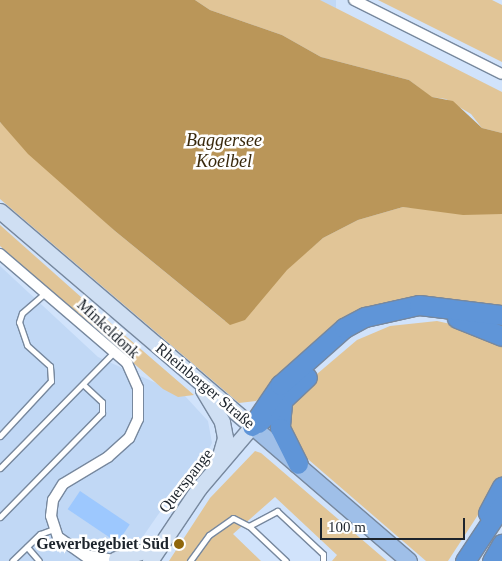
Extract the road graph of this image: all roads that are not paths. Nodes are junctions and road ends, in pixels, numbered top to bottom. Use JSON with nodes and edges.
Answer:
{"nodes":[{"id":1,"x":354,"y":0,"type":"edge"},
{"id":2,"x":502,"y":74,"type":"edge"},
{"id":3,"x":0,"y":211,"type":"edge"},
{"id":4,"x":0,"y":254,"type":"edge"},
{"id":5,"x":46,"y":293,"type":"junction"},
{"id":6,"x":502,"y":315,"type":"edge"},
{"id":7,"x":502,"y":336,"type":"edge"},
{"id":8,"x":114,"y":352,"type":"junction"},
{"id":9,"x":197,"y":380,"type":"junction"},
{"id":10,"x":83,"y":384,"type":"junction"},
{"id":11,"x":282,"y":403,"type":"junction"},
{"id":12,"x":252,"y":426,"type":"junction"},
{"id":13,"x":0,"y":436,"type":"edge"},
{"id":14,"x":298,"y":464,"type":"junction"},
{"id":15,"x":0,"y":468,"type":"edge"},
{"id":16,"x":217,"y":468,"type":"junction"},
{"id":17,"x":502,"y":487,"type":"edge"},
{"id":18,"x":502,"y":505,"type":"edge"},
{"id":19,"x":0,"y":517,"type":"edge"},
{"id":20,"x":249,"y":526,"type":"junction"},
{"id":21,"x":54,"y":529,"type":"junction"},
{"id":22,"x":484,"y":532,"type":"junction"},
{"id":23,"x":502,"y":544,"type":"edge"},
{"id":24,"x":27,"y":547,"type":"junction"},
{"id":25,"x":159,"y":547,"type":"junction"},
{"id":26,"x":77,"y":554,"type":"junction"},
{"id":27,"x":34,"y":558,"type":"edge"},
{"id":28,"x":119,"y":560,"type":"edge"},
{"id":29,"x":12,"y":561,"type":"edge"},
{"id":30,"x":40,"y":561,"type":"edge"},
{"id":31,"x":92,"y":561,"type":"edge"},
{"id":32,"x":150,"y":561,"type":"edge"},
{"id":33,"x":190,"y":561,"type":"edge"},
{"id":34,"x":286,"y":561,"type":"edge"},
{"id":35,"x":323,"y":561,"type":"edge"},
{"id":36,"x":409,"y":561,"type":"edge"},
{"id":37,"x":465,"y":561,"type":"edge"},
{"id":38,"x":492,"y":561,"type":"edge"}],
"edges":[{"from":1,"to":2,"type":"street"},
{"from":3,"to":9,"type":"main road","name":"Rheinberger Straße"},
{"from":4,"to":5,"type":"street","name":"Minkeldonk"},
{"from":5,"to":8,"type":"street","name":"Minkeldonk"},
{"from":5,"to":13,"type":"lane"},
{"from":6,"to":12,"type":"highway"},
{"from":7,"to":11,"type":"highway"},
{"from":8,"to":10,"type":"lane"},
{"from":8,"to":21,"type":"street","name":"Minkeldonk"},
{"from":9,"to":12,"type":"main road","name":"Rheinberger Straße"},
{"from":9,"to":16,"type":"main road"},
{"from":10,"to":15,"type":"lane"},
{"from":10,"to":19,"type":"lane"},
{"from":11,"to":12,"type":"highway"},
{"from":11,"to":14,"type":"highway"},
{"from":12,"to":14,"type":"main road","name":"Rheinberger Straße"},
{"from":12,"to":16,"type":"main road","name":"Querspange"},
{"from":14,"to":36,"type":"main road","name":"Rheinberger Straße"},
{"from":16,"to":25,"type":"main road","name":"Querspange"},
{"from":17,"to":22,"type":"highway"},
{"from":18,"to":22,"type":"highway"},
{"from":20,"to":33,"type":"lane"},
{"from":20,"to":34,"type":"lane"},
{"from":20,"to":35,"type":"lane"},
{"from":21,"to":24,"type":"lane"},
{"from":21,"to":26,"type":"street"},
{"from":22,"to":37,"type":"highway"},
{"from":23,"to":38,"type":"highway"},
{"from":24,"to":27,"type":"lane"},
{"from":24,"to":29,"type":"lane"},
{"from":25,"to":28,"type":"main road"},
{"from":25,"to":32,"type":"main road","name":"Querspange"},
{"from":26,"to":28,"type":"street"},
{"from":26,"to":31,"type":"street"},
{"from":27,"to":30,"type":"lane"}]}
